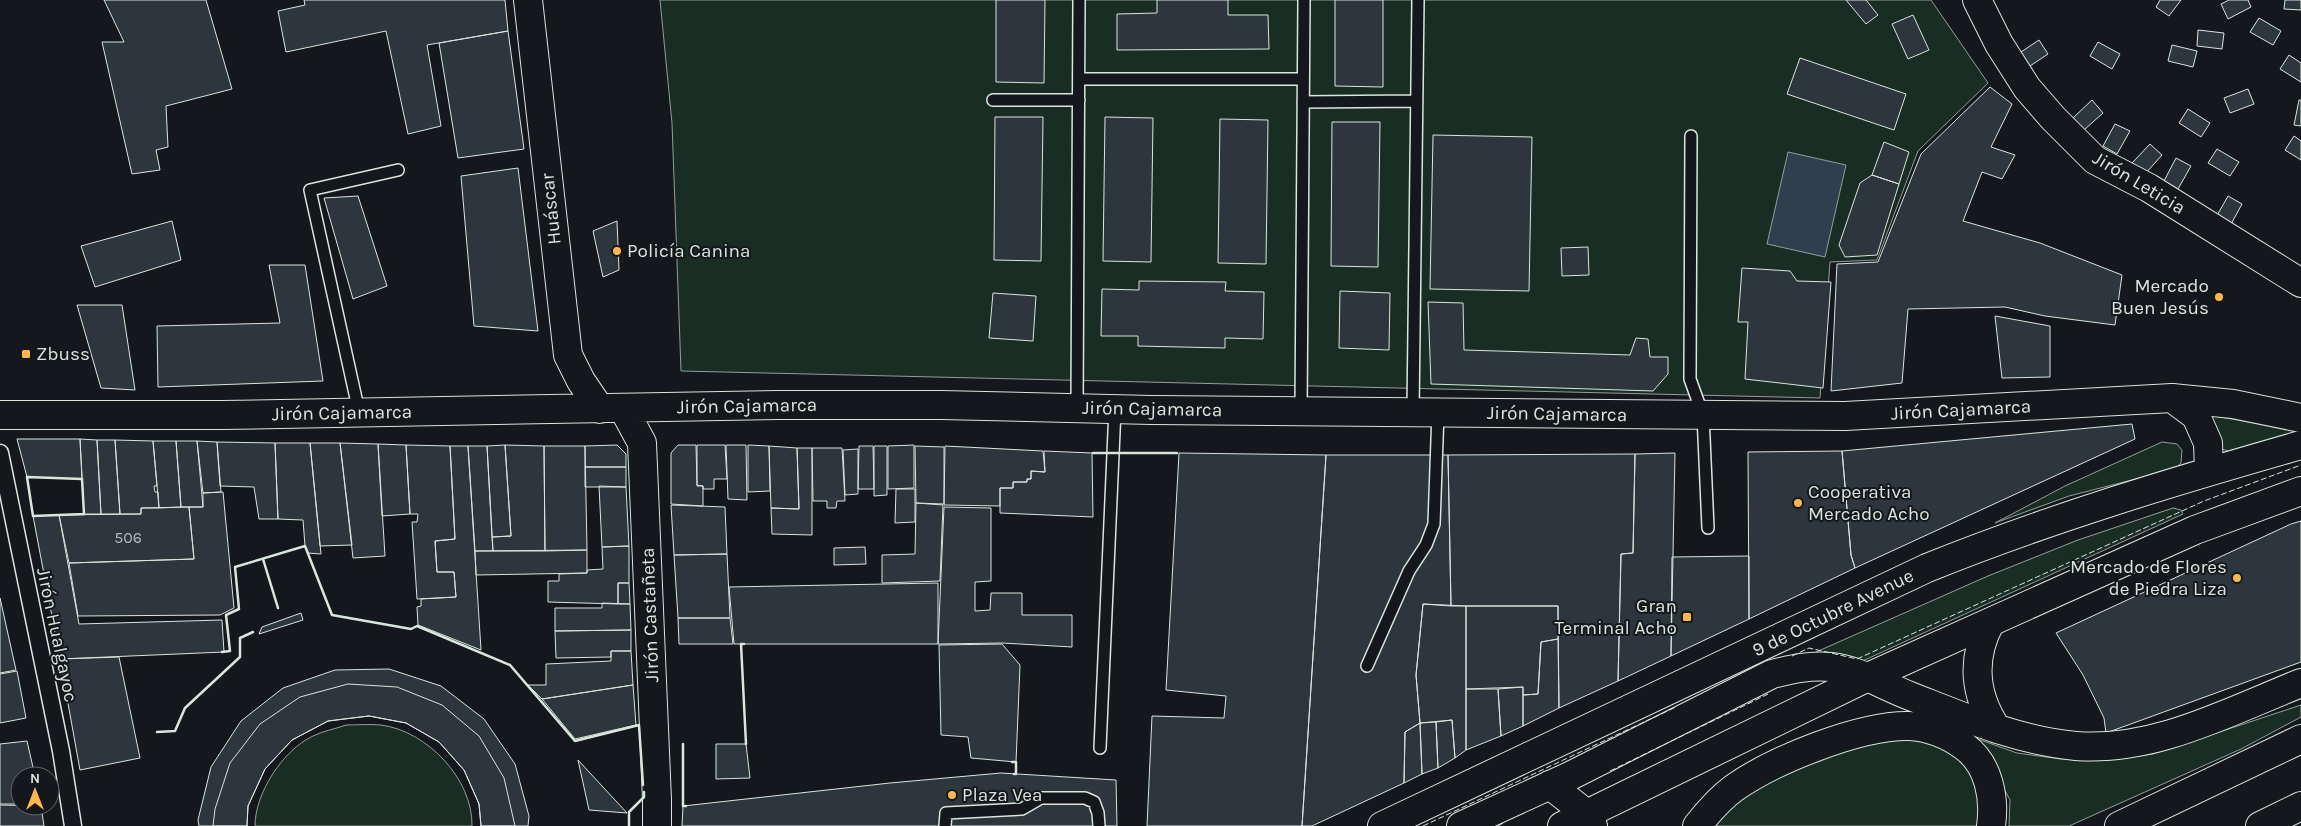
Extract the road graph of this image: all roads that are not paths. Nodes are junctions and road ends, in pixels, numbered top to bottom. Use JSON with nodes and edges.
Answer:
{"nodes":[{"id":1,"x":528,"y":0,"type":"edge"},
{"id":2,"x":1079,"y":0,"type":"edge"},
{"id":3,"x":1304,"y":0,"type":"edge"},
{"id":4,"x":1418,"y":0,"type":"edge"},
{"id":5,"x":1977,"y":0,"type":"edge"},
{"id":6,"x":1078,"y":79,"type":"junction"},
{"id":7,"x":1303,"y":79,"type":"junction"},
{"id":8,"x":993,"y":100,"type":"dead end"},
{"id":9,"x":1078,"y":100,"type":"junction"},
{"id":10,"x":1417,"y":101,"type":"junction"},
{"id":11,"x":1303,"y":102,"type":"junction"},
{"id":12,"x":1691,"y":136,"type":"dead end"},
{"id":13,"x":398,"y":170,"type":"dead end"},
{"id":14,"x":2301,"y":283,"type":"edge"},
{"id":15,"x":2172,"y":398,"type":"junction"},
{"id":16,"x":1077,"y":408,"type":"junction"},
{"id":17,"x":612,"y":409,"type":"junction"},
{"id":18,"x":1115,"y":409,"type":"junction"},
{"id":19,"x":1301,"y":411,"type":"junction"},
{"id":20,"x":359,"y":412,"type":"junction"},
{"id":21,"x":1425,"y":412,"type":"junction"},
{"id":22,"x":0,"y":414,"type":"edge"},
{"id":23,"x":1703,"y":415,"type":"junction"},
{"id":24,"x":2301,"y":418,"type":"edge"},
{"id":25,"x":2301,"y":445,"type":"edge"},
{"id":26,"x":0,"y":453,"type":"edge"},
{"id":27,"x":2209,"y":471,"type":"junction"},
{"id":28,"x":2301,"y":491,"type":"edge"},
{"id":29,"x":1708,"y":528,"type":"dead end"},
{"id":30,"x":1990,"y":623,"type":"junction"},
{"id":31,"x":1768,"y":644,"type":"junction"},
{"id":32,"x":1367,"y":666,"type":"dead end"},
{"id":33,"x":1868,"y":677,"type":"junction"},
{"id":34,"x":2301,"y":682,"type":"edge"},
{"id":35,"x":1746,"y":687,"type":"junction"},
{"id":36,"x":1996,"y":729,"type":"junction"},
{"id":37,"x":2301,"y":739,"type":"edge"},
{"id":38,"x":1100,"y":748,"type":"dead end"},
{"id":39,"x":1550,"y":785,"type":"junction"},
{"id":40,"x":2301,"y":806,"type":"edge"},
{"id":41,"x":1590,"y":821,"type":"edge"},
{"id":42,"x":73,"y":826,"type":"edge"},
{"id":43,"x":657,"y":826,"type":"edge"},
{"id":44,"x":945,"y":826,"type":"edge"},
{"id":45,"x":1099,"y":826,"type":"edge"},
{"id":46,"x":1382,"y":826,"type":"edge"},
{"id":47,"x":1461,"y":826,"type":"edge"},
{"id":48,"x":1556,"y":826,"type":"edge"},
{"id":49,"x":1562,"y":826,"type":"edge"},
{"id":50,"x":1697,"y":826,"type":"edge"},
{"id":51,"x":1991,"y":826,"type":"edge"},
{"id":52,"x":2119,"y":826,"type":"edge"},
{"id":53,"x":2260,"y":826,"type":"edge"}],
"edges":[{"from":1,"to":17,"type":"main road","name":"Huáscar"},
{"from":2,"to":6,"type":"lane"},
{"from":3,"to":7,"type":"lane"},
{"from":4,"to":10,"type":"lane"},
{"from":5,"to":14,"type":"main road","name":"Jirón Leticia"},
{"from":6,"to":7,"type":"lane"},
{"from":6,"to":9,"type":"lane"},
{"from":7,"to":11,"type":"lane"},
{"from":8,"to":9,"type":"lane"},
{"from":9,"to":16,"type":"lane"},
{"from":10,"to":11,"type":"lane"},
{"from":10,"to":21,"type":"lane"},
{"from":11,"to":19,"type":"lane"},
{"from":12,"to":23,"type":"lane"},
{"from":13,"to":20,"type":"lane"},
{"from":15,"to":23,"type":"main road","name":"Jirón Cajamarca"},
{"from":15,"to":24,"type":"main road","name":"Jirón Cajamarca"},
{"from":15,"to":27,"type":"main road"},
{"from":16,"to":17,"type":"main road","name":"Jirón Cajamarca"},
{"from":16,"to":18,"type":"main road","name":"Jirón Cajamarca"},
{"from":17,"to":20,"type":"main road","name":"Jirón Cajamarca"},
{"from":17,"to":43,"type":"main road","name":"Jirón Castañeta"},
{"from":18,"to":19,"type":"main road","name":"Jirón Cajamarca"},
{"from":18,"to":38,"type":"lane"},
{"from":19,"to":21,"type":"main road","name":"Jirón Cajamarca"},
{"from":20,"to":22,"type":"main road","name":"Jirón Cajamarca"},
{"from":21,"to":23,"type":"main road","name":"Jirón Cajamarca"},
{"from":21,"to":32,"type":"lane"},
{"from":23,"to":29,"type":"lane"},
{"from":25,"to":27,"type":"main road","name":"9 de Octubre Avenue"},
{"from":26,"to":42,"type":"street","name":"Jirón Hualgayoc"},
{"from":27,"to":31,"type":"main road","name":"9 de Octubre Avenue"},
{"from":28,"to":30,"type":"main road"},
{"from":30,"to":33,"type":"main road"},
{"from":30,"to":36,"type":"main road"},
{"from":31,"to":35,"type":"main road"},
{"from":31,"to":46,"type":"main road","name":"9 de Octubre Avenue"},
{"from":33,"to":35,"type":"main road"},
{"from":33,"to":36,"type":"main road"},
{"from":33,"to":41,"type":"main road"},
{"from":34,"to":36,"type":"main road"},
{"from":35,"to":39,"type":"main road"},
{"from":37,"to":52,"type":"main road"},
{"from":39,"to":41,"type":"main road"},
{"from":39,"to":47,"type":"main road"},
{"from":39,"to":48,"type":"main road"},
{"from":40,"to":53,"type":"main road"},
{"from":41,"to":49,"type":"main road"},
{"from":44,"to":45,"type":"lane"},
{"from":50,"to":51,"type":"main road"}]}
